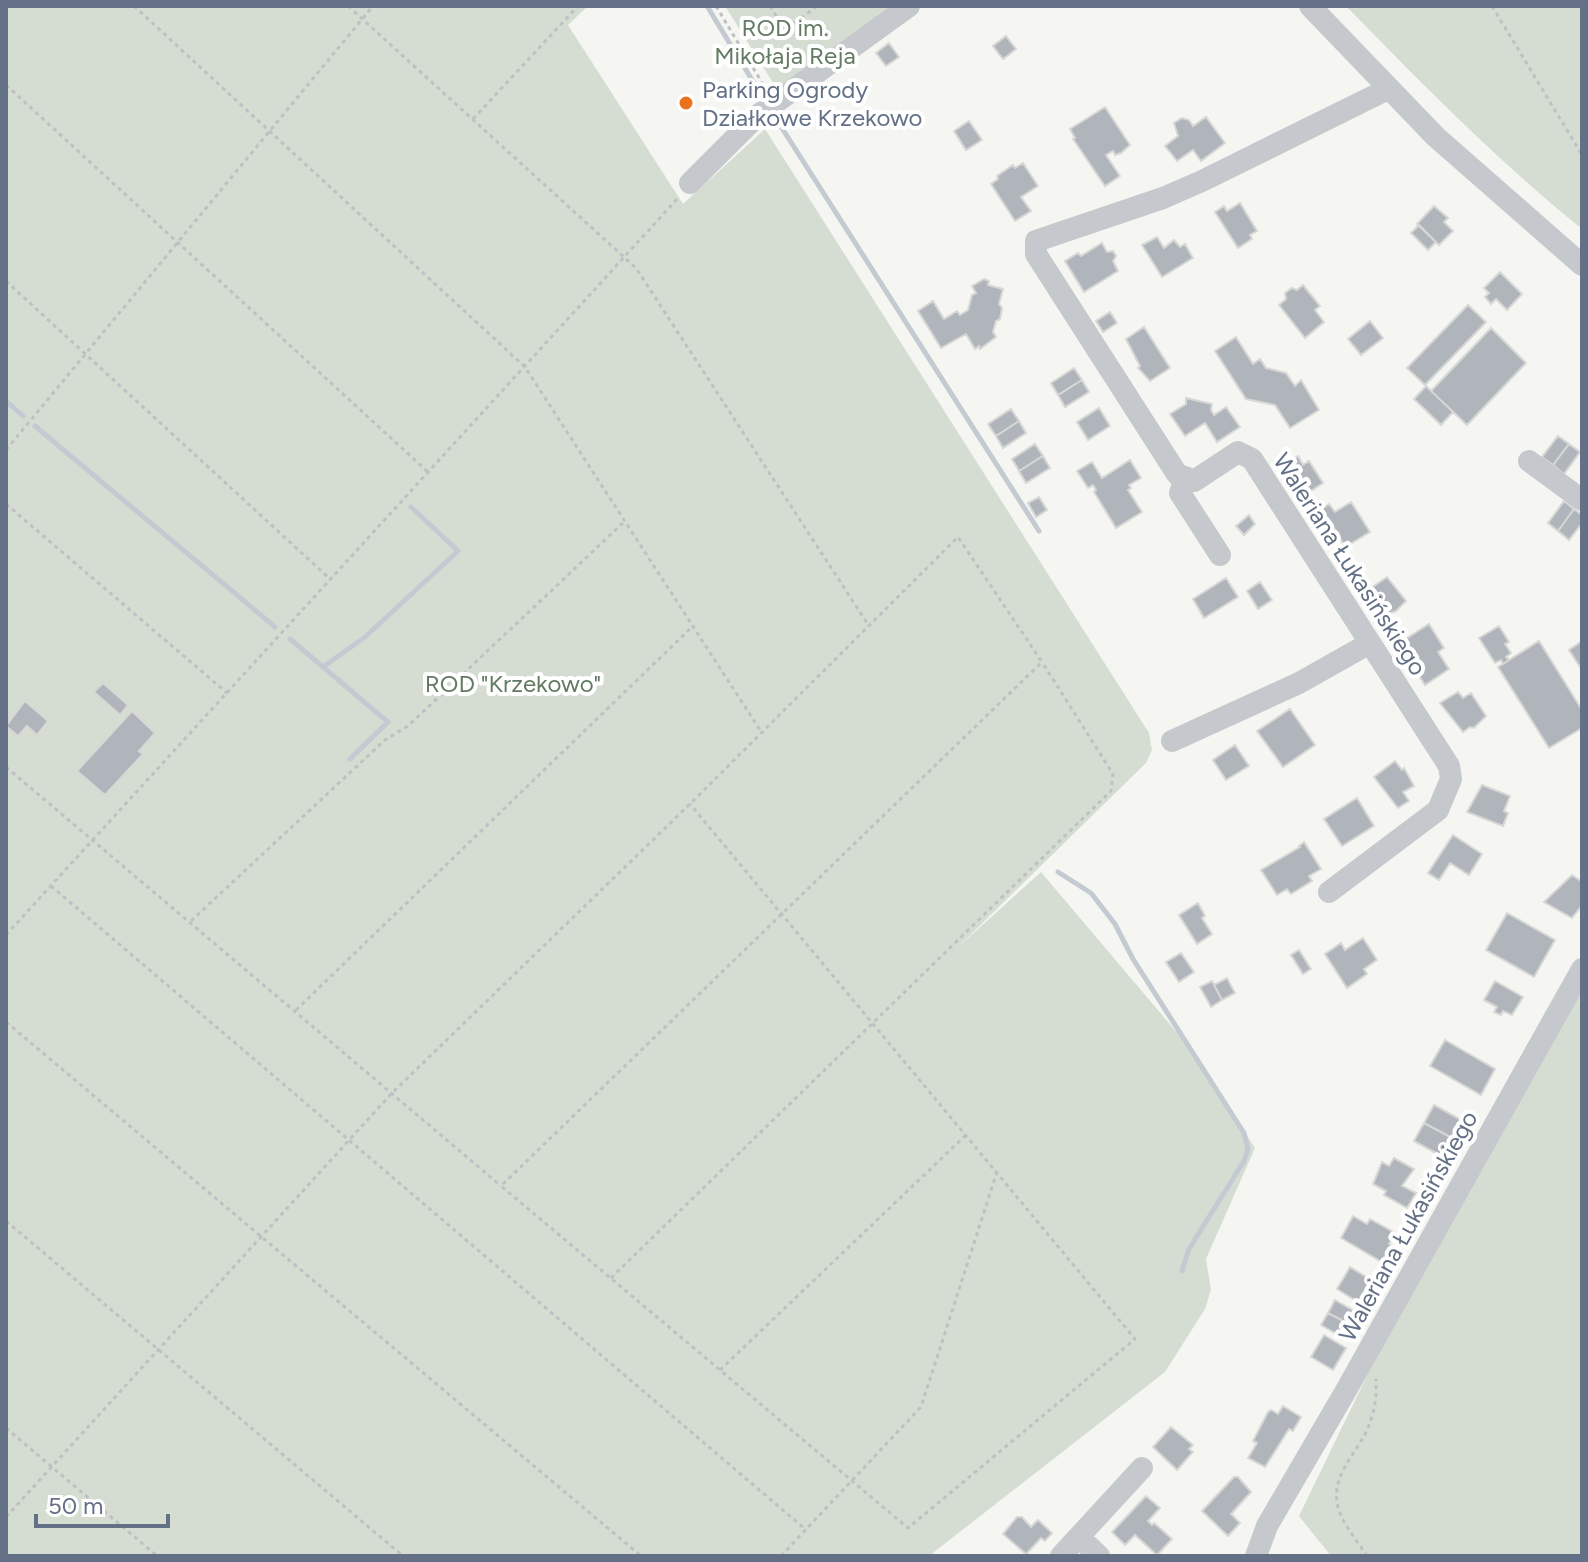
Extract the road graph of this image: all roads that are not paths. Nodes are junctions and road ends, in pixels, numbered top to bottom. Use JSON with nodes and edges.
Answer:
{"nodes":[{"id":1,"x":909,"y":6,"type":"edge"},
{"id":2,"x":1310,"y":6,"type":"edge"},
{"id":3,"x":1388,"y":89,"type":"junction"},
{"id":4,"x":690,"y":183,"type":"road end"},
{"id":5,"x":1582,"y":265,"type":"edge"},
{"id":6,"x":1529,"y":461,"type":"dead end"},
{"id":7,"x":1185,"y":477,"type":"junction"},
{"id":8,"x":1582,"y":500,"type":"edge"},
{"id":9,"x":1220,"y":555,"type":"dead end"},
{"id":10,"x":1370,"y":643,"type":"junction"},
{"id":11,"x":1172,"y":741,"type":"dead end"},
{"id":12,"x":1329,"y":892,"type":"dead end"},
{"id":13,"x":1582,"y":969,"type":"edge"},
{"id":14,"x":1142,"y":1468,"type":"dead end"},
{"id":15,"x":1079,"y":1537,"type":"junction"},
{"id":16,"x":1061,"y":1556,"type":"edge"},
{"id":17,"x":1099,"y":1556,"type":"edge"},
{"id":18,"x":1256,"y":1556,"type":"edge"}],
"edges":[{"from":1,"to":4,"type":"street"},
{"from":2,"to":3,"type":"street"},
{"from":3,"to":5,"type":"street"},
{"from":3,"to":7,"type":"street"},
{"from":6,"to":8,"type":"street"},
{"from":7,"to":9,"type":"street"},
{"from":7,"to":10,"type":"street","name":"Waleriana Łukasińskiego"},
{"from":10,"to":11,"type":"street"},
{"from":10,"to":12,"type":"street","name":"Waleriana Łukasińskiego"},
{"from":13,"to":18,"type":"street","name":"Waleriana Łukasińskiego"},
{"from":14,"to":15,"type":"street"},
{"from":15,"to":16,"type":"street"},
{"from":15,"to":17,"type":"street"}]}
